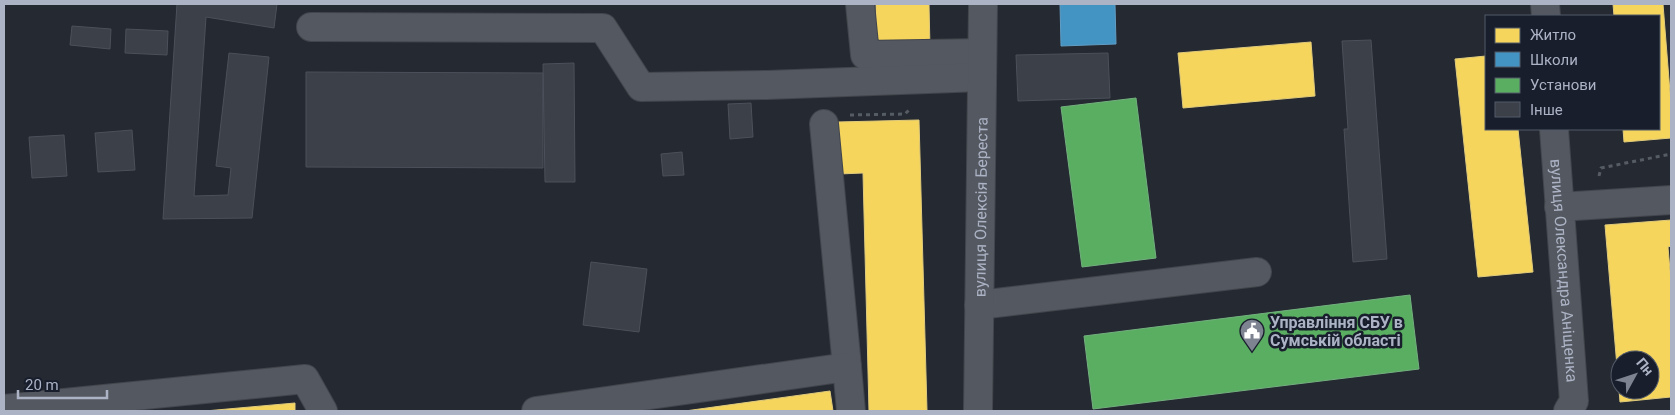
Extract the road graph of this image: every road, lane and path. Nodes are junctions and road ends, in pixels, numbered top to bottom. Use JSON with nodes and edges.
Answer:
{"nodes":[{"id":1,"x":860,"y":4,"type":"edge"},
{"id":2,"x":983,"y":4,"type":"edge"},
{"id":3,"x":311,"y":27,"type":"dead end"},
{"id":4,"x":982,"y":65,"type":"junction"},
{"id":5,"x":824,"y":124,"type":"dead end"},
{"id":6,"x":1554,"y":130,"type":"edge"},
{"id":7,"x":1671,"y":154,"type":"edge"},
{"id":8,"x":1671,"y":200,"type":"edge"},
{"id":9,"x":1592,"y":205,"type":"junction"},
{"id":10,"x":1559,"y":207,"type":"junction"},
{"id":11,"x":1257,"y":272,"type":"dead end"},
{"id":12,"x":979,"y":305,"type":"junction"},
{"id":13,"x":847,"y":367,"type":"junction"},
{"id":14,"x":4,"y":409,"type":"edge"},
{"id":15,"x":323,"y":411,"type":"edge"},
{"id":16,"x":536,"y":411,"type":"edge"},
{"id":17,"x":851,"y":411,"type":"edge"},
{"id":18,"x":978,"y":411,"type":"edge"},
{"id":19,"x":1568,"y":411,"type":"edge"}],
"edges":[{"from":1,"to":4,"type":"street"},
{"from":2,"to":4,"type":"street","name":"вулиця Олексія Береста"},
{"from":3,"to":4,"type":"street"},
{"from":4,"to":12,"type":"street","name":"вулиця Олексія Береста"},
{"from":5,"to":13,"type":"street"},
{"from":6,"to":10,"type":"street","name":"вулиця Олександра Аніщенка"},
{"from":7,"to":9,"type":"path"},
{"from":8,"to":9,"type":"street"},
{"from":9,"to":10,"type":"street"},
{"from":10,"to":19,"type":"street","name":"вулиця Олександра Аніщенка"},
{"from":11,"to":12,"type":"street"},
{"from":12,"to":18,"type":"street","name":"вулиця Олексія Береста"},
{"from":13,"to":16,"type":"street"},
{"from":13,"to":17,"type":"street"},
{"from":14,"to":15,"type":"street"}]}
